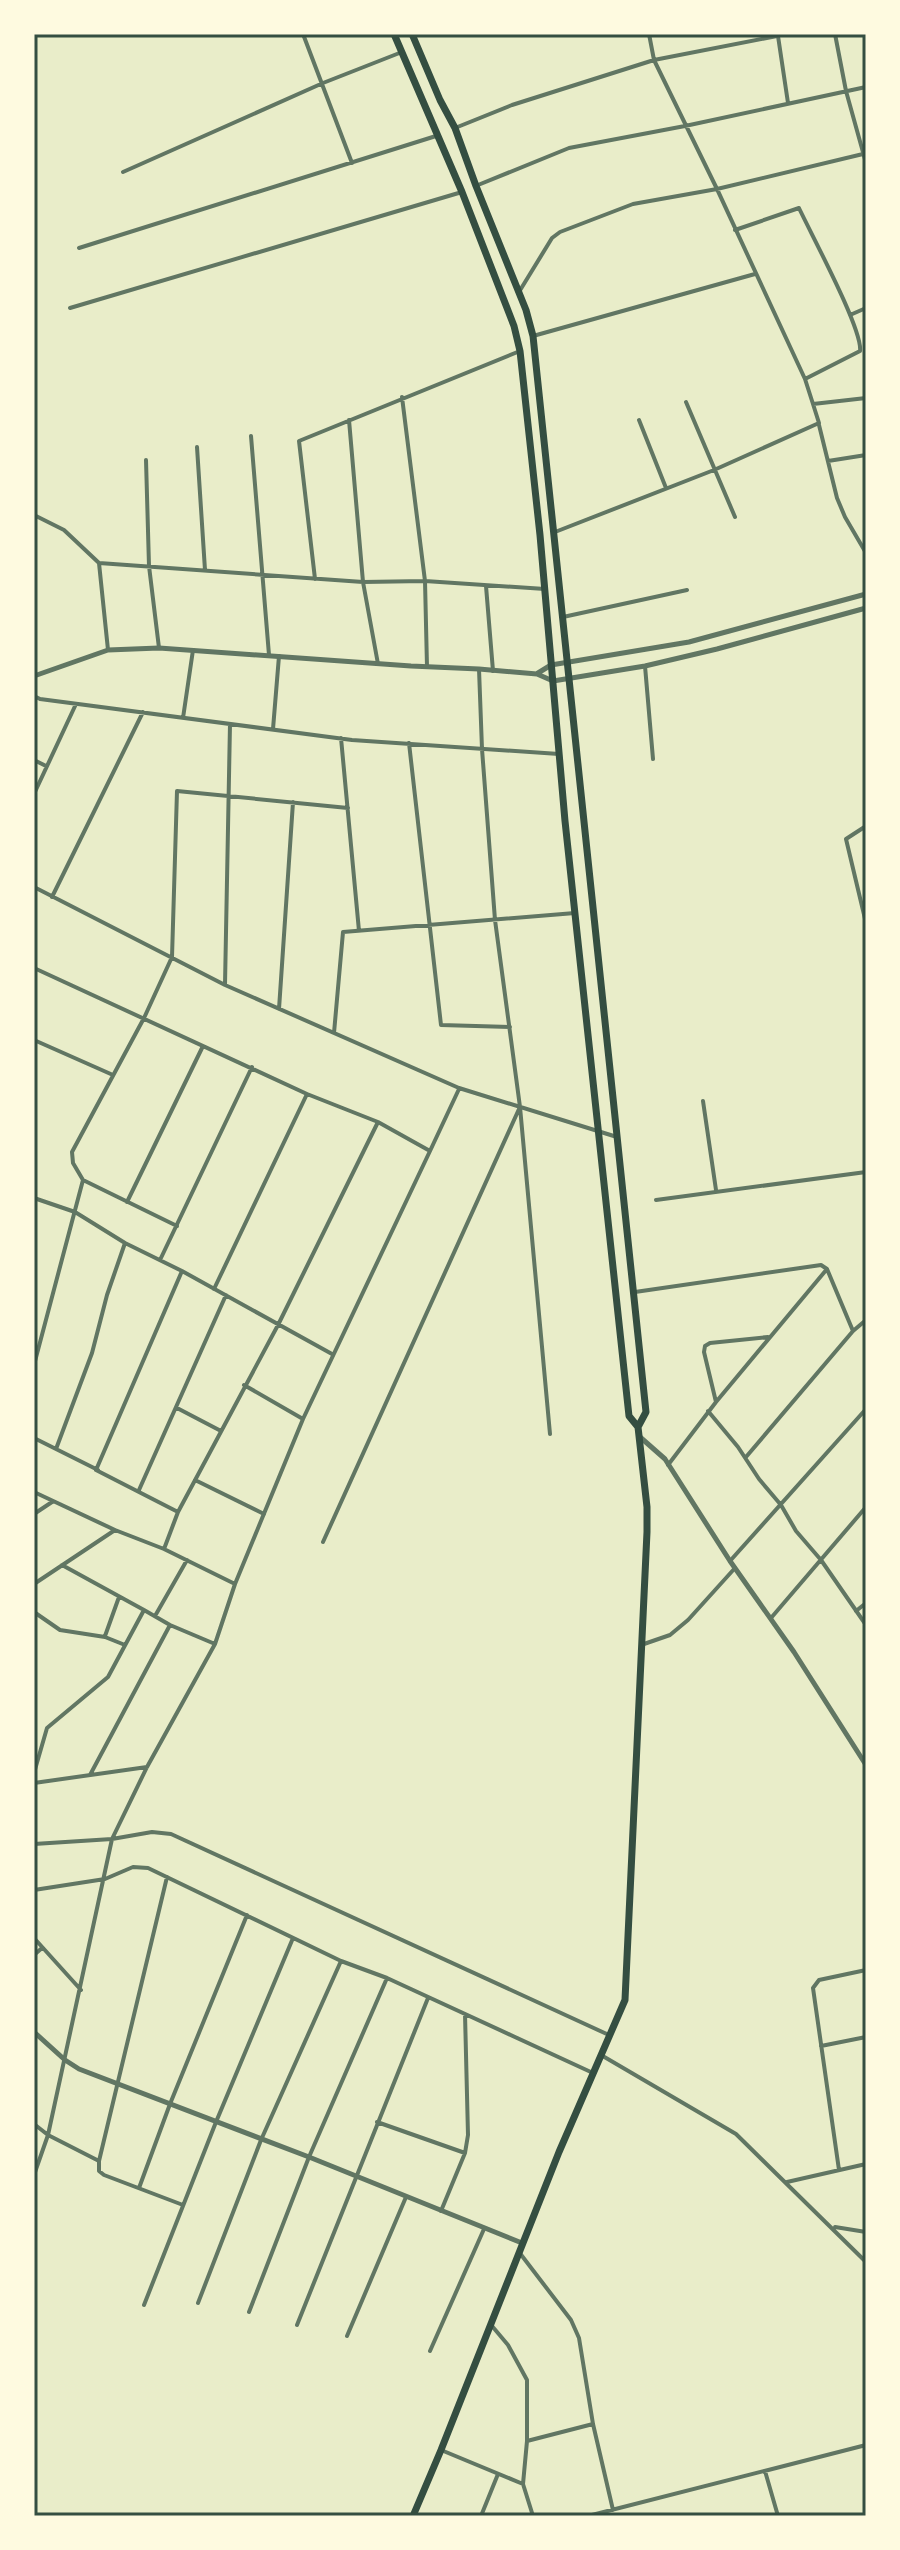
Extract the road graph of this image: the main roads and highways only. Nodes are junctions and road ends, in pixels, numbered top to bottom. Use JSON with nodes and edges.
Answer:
{"nodes":[{"id":1,"x":394,"y":34,"type":"edge"},
{"id":2,"x":412,"y":34,"type":"edge"},
{"id":3,"x":638,"y":1431,"type":"junction"},
{"id":4,"x":413,"y":2516,"type":"edge"}],
"edges":[{"from":1,"to":3,"type":"main road"},
{"from":2,"to":3,"type":"main road"},
{"from":3,"to":4,"type":"main road"}]}
